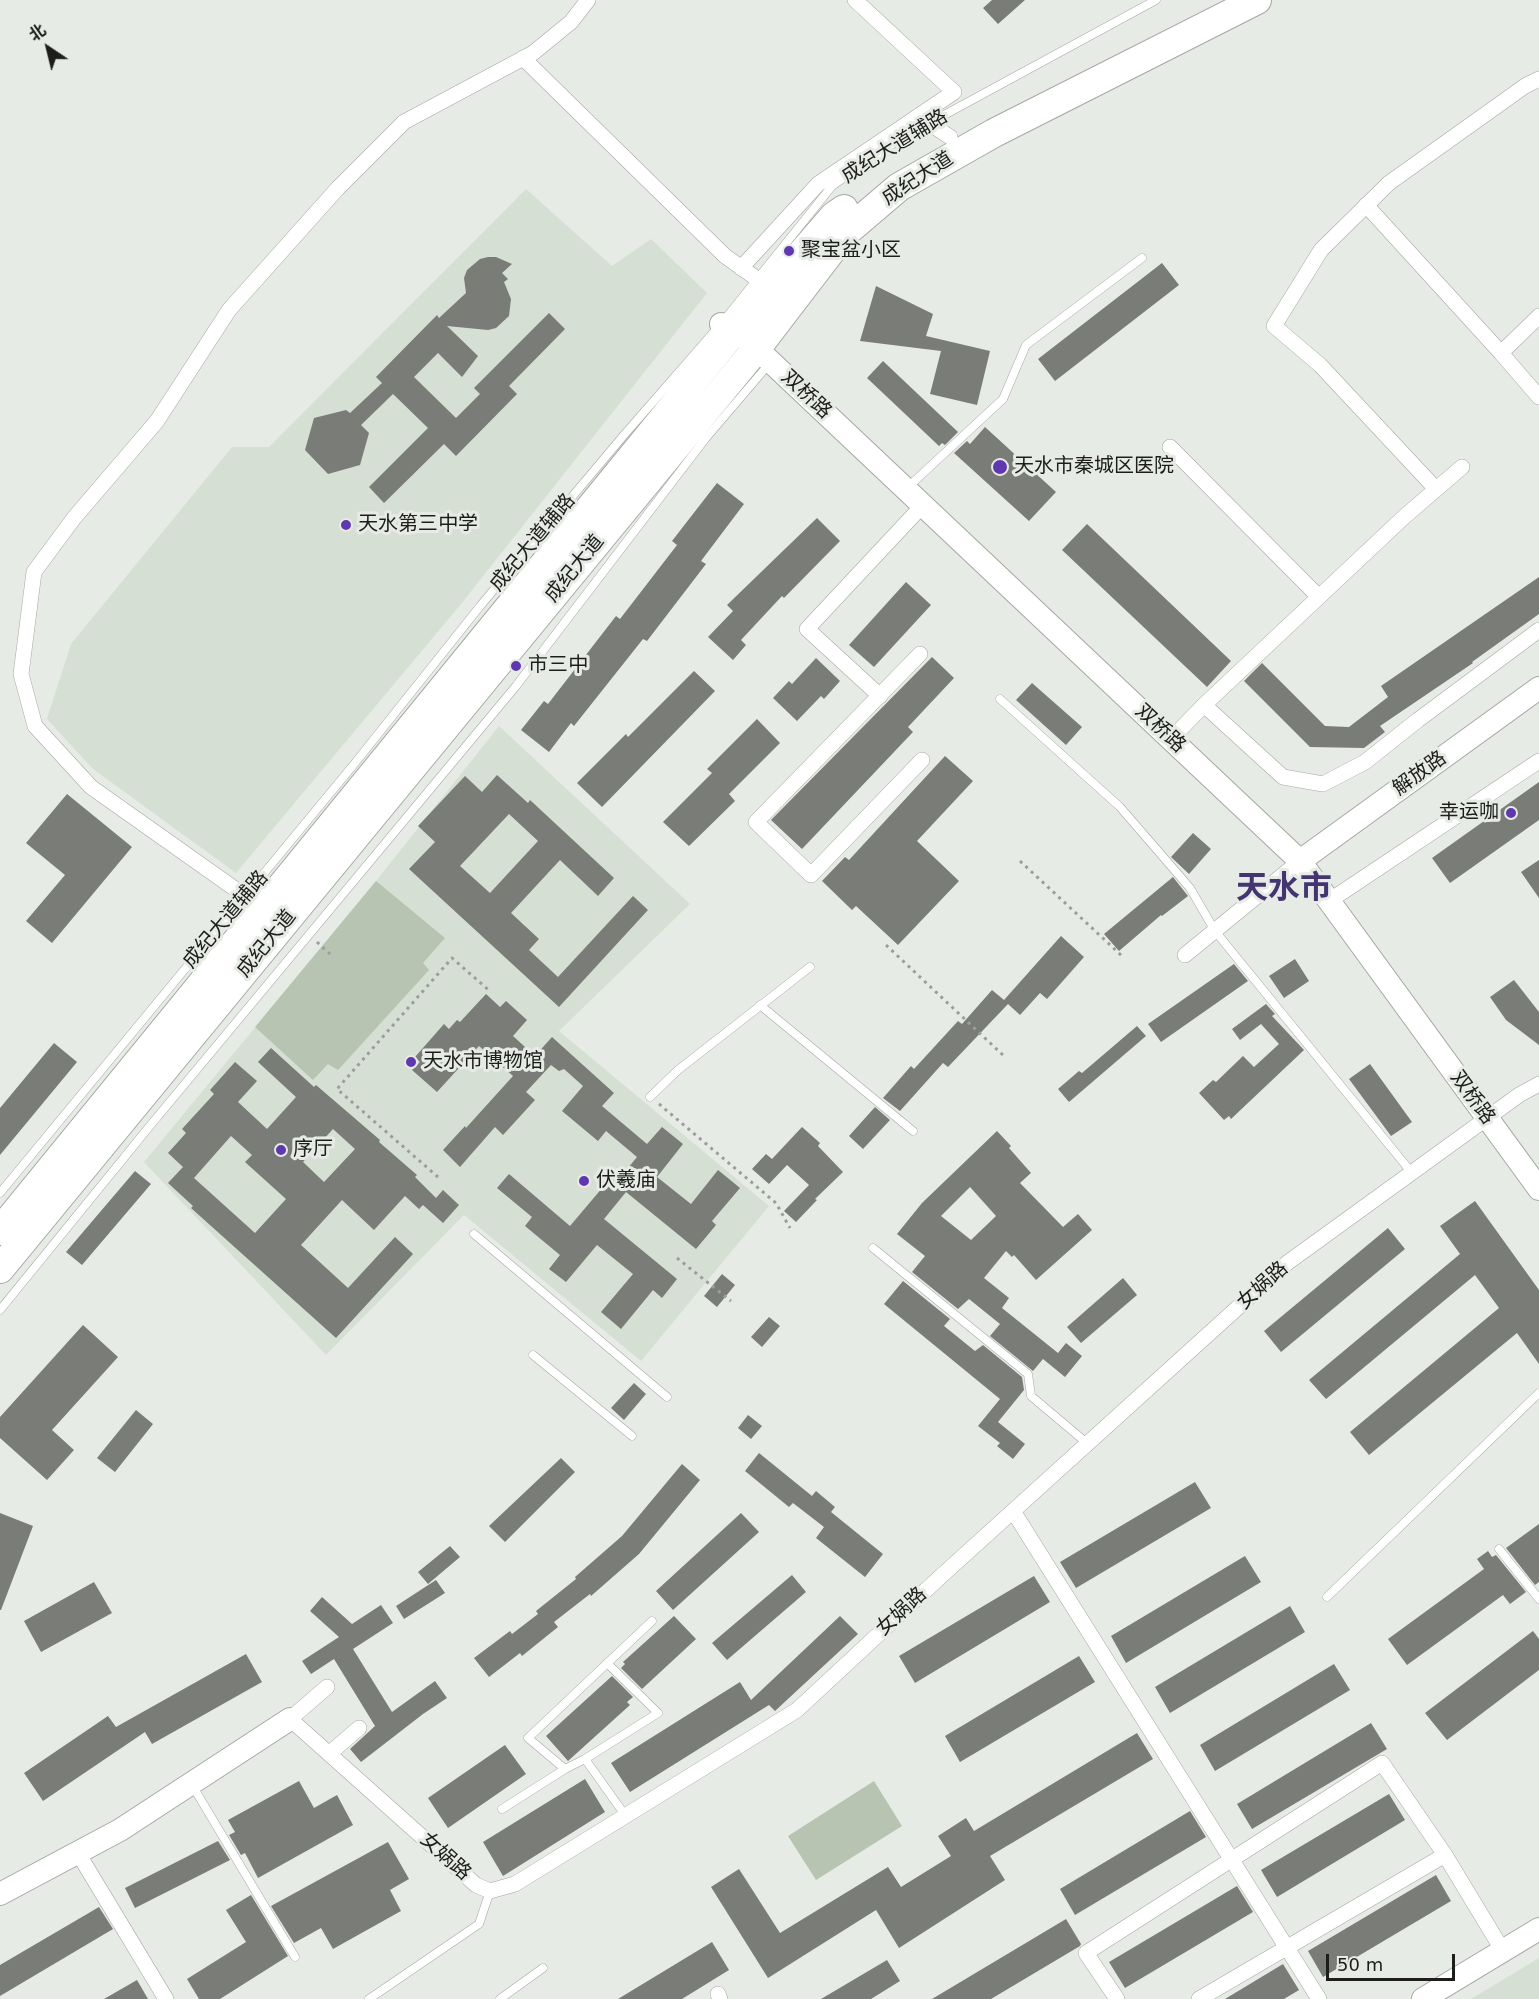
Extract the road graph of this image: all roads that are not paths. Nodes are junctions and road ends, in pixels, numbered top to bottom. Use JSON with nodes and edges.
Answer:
{"nodes":[{"id":1,"x":588,"y":0,"type":"edge"},
{"id":2,"x":855,"y":0,"type":"edge"},
{"id":3,"x":1156,"y":0,"type":"edge"},
{"id":4,"x":1216,"y":0,"type":"edge"},
{"id":5,"x":1257,"y":0,"type":"edge"},
{"id":6,"x":523,"y":58,"type":"junction"},
{"id":7,"x":1539,"y":79,"type":"edge"},
{"id":8,"x":933,"y":125,"type":"junction"},
{"id":9,"x":1366,"y":205,"type":"junction"},
{"id":10,"x":1142,"y":258,"type":"dead end"},
{"id":11,"x":741,"y":268,"type":"junction"},
{"id":12,"x":764,"y":284,"type":"junction"},
{"id":13,"x":1539,"y":316,"type":"edge"},
{"id":14,"x":729,"y":327,"type":"junction"},
{"id":15,"x":1501,"y":352,"type":"junction"},
{"id":16,"x":764,"y":355,"type":"junction"},
{"id":17,"x":1539,"y":397,"type":"edge"},
{"id":18,"x":1170,"y":447,"type":"dead end"},
{"id":19,"x":1462,"y":467,"type":"dead end"},
{"id":20,"x":906,"y":489,"type":"junction"},
{"id":21,"x":1436,"y":489,"type":"junction"},
{"id":22,"x":923,"y":505,"type":"junction"},
{"id":23,"x":1318,"y":596,"type":"junction"},
{"id":24,"x":1539,"y":630,"type":"edge"},
{"id":25,"x":920,"y":654,"type":"dead end"},
{"id":26,"x":1539,"y":688,"type":"edge"},
{"id":27,"x":880,"y":696,"type":"junction"},
{"id":28,"x":1000,"y":699,"type":"dead end"},
{"id":29,"x":1204,"y":705,"type":"junction"},
{"id":30,"x":1171,"y":739,"type":"junction"},
{"id":31,"x":922,"y":760,"type":"dead end"},
{"id":32,"x":1539,"y":761,"type":"edge"},
{"id":33,"x":1300,"y":861,"type":"junction"},
{"id":34,"x":245,"y":896,"type":"junction"},
{"id":35,"x":1329,"y":901,"type":"junction"},
{"id":36,"x":1215,"y":931,"type":"junction"},
{"id":37,"x":1185,"y":955,"type":"dead end"},
{"id":38,"x":810,"y":967,"type":"dead end"},
{"id":39,"x":760,"y":1005,"type":"junction"},
{"id":40,"x":1539,"y":1084,"type":"edge"},
{"id":41,"x":650,"y":1097,"type":"road end"},
{"id":42,"x":1487,"y":1119,"type":"junction"},
{"id":43,"x":914,"y":1131,"type":"dead end"},
{"id":44,"x":1412,"y":1173,"type":"junction"},
{"id":45,"x":1539,"y":1190,"type":"edge"},
{"id":46,"x":0,"y":1193,"type":"edge"},
{"id":47,"x":0,"y":1231,"type":"edge"},
{"id":48,"x":474,"y":1234,"type":"dead end"},
{"id":49,"x":873,"y":1248,"type":"dead end"},
{"id":50,"x":0,"y":1269,"type":"edge"},
{"id":51,"x":0,"y":1310,"type":"edge"},
{"id":52,"x":533,"y":1355,"type":"dead end"},
{"id":53,"x":1539,"y":1394,"type":"edge"},
{"id":54,"x":667,"y":1397,"type":"dead end"},
{"id":55,"x":632,"y":1436,"type":"dead end"},
{"id":56,"x":1088,"y":1444,"type":"junction"},
{"id":57,"x":1013,"y":1510,"type":"junction"},
{"id":58,"x":1499,"y":1549,"type":"dead end"},
{"id":59,"x":1327,"y":1597,"type":"dead end"},
{"id":60,"x":1539,"y":1599,"type":"edge"},
{"id":61,"x":652,"y":1621,"type":"dead end"},
{"id":62,"x":608,"y":1663,"type":"junction"},
{"id":63,"x":327,"y":1688,"type":"dead end"},
{"id":64,"x":290,"y":1719,"type":"junction"},
{"id":65,"x":359,"y":1728,"type":"dead end"},
{"id":66,"x":330,"y":1753,"type":"junction"},
{"id":67,"x":585,"y":1760,"type":"junction"},
{"id":68,"x":565,"y":1769,"type":"junction"},
{"id":69,"x":192,"y":1784,"type":"junction"},
{"id":70,"x":502,"y":1809,"type":"dead end"},
{"id":71,"x":625,"y":1815,"type":"junction"},
{"id":72,"x":78,"y":1853,"type":"junction"},
{"id":73,"x":1445,"y":1855,"type":"junction"},
{"id":74,"x":1233,"y":1859,"type":"junction"},
{"id":75,"x":490,"y":1891,"type":"junction"},
{"id":76,"x":0,"y":1894,"type":"edge"},
{"id":77,"x":1539,"y":1929,"type":"edge"},
{"id":78,"x":1288,"y":1947,"type":"junction"},
{"id":79,"x":1503,"y":1951,"type":"junction"},
{"id":80,"x":295,"y":1957,"type":"dead end"},
{"id":81,"x":543,"y":1968,"type":"dead end"},
{"id":82,"x":166,"y":1999,"type":"edge"},
{"id":83,"x":369,"y":1999,"type":"edge"},
{"id":84,"x":501,"y":1999,"type":"edge"},
{"id":85,"x":1118,"y":1999,"type":"edge"},
{"id":86,"x":1199,"y":1999,"type":"edge"},
{"id":87,"x":1319,"y":1999,"type":"edge"},
{"id":88,"x":1423,"y":1999,"type":"edge"}],
"edges":[{"from":1,"to":6,"type":"street"},
{"from":2,"to":8,"type":"street"},
{"from":3,"to":8,"type":"lane","name":"成纪大道辅路"},
{"from":4,"to":8,"type":"highway","name":"成纪大道"},
{"from":5,"to":16,"type":"highway","name":"成纪大道"},
{"from":6,"to":11,"type":"street"},
{"from":6,"to":34,"type":"street"},
{"from":7,"to":9,"type":"street"},
{"from":8,"to":11,"type":"street"},
{"from":8,"to":12,"type":"highway","name":"成纪大道"},
{"from":9,"to":15,"type":"street"},
{"from":9,"to":21,"type":"street"},
{"from":10,"to":20,"type":"lane"},
{"from":11,"to":12,"type":"street"},
{"from":12,"to":14,"type":"highway","name":"成纪大道"},
{"from":13,"to":15,"type":"street"},
{"from":14,"to":16,"type":"main road","name":"双桥路"},
{"from":14,"to":34,"type":"lane","name":"成纪大道辅路"},
{"from":14,"to":47,"type":"highway","name":"成纪大道"},
{"from":15,"to":17,"type":"street"},
{"from":16,"to":20,"type":"main road","name":"双桥路"},
{"from":16,"to":50,"type":"highway","name":"成纪大道"},
{"from":16,"to":51,"type":"lane"},
{"from":18,"to":23,"type":"street"},
{"from":19,"to":21,"type":"street"},
{"from":20,"to":22,"type":"main road","name":"双桥路"},
{"from":21,"to":23,"type":"street"},
{"from":22,"to":27,"type":"street"},
{"from":22,"to":30,"type":"main road","name":"双桥路"},
{"from":23,"to":29,"type":"street"},
{"from":24,"to":29,"type":"street"},
{"from":25,"to":27,"type":"street"},
{"from":26,"to":33,"type":"main road","name":"解放路"},
{"from":27,"to":31,"type":"street"},
{"from":28,"to":36,"type":"lane"},
{"from":29,"to":30,"type":"street"},
{"from":30,"to":33,"type":"main road","name":"双桥路"},
{"from":32,"to":35,"type":"street"},
{"from":33,"to":35,"type":"main road","name":"双桥路"},
{"from":33,"to":36,"type":"street"},
{"from":34,"to":46,"type":"lane","name":"成纪大道辅路"},
{"from":35,"to":42,"type":"main road","name":"双桥路"},
{"from":36,"to":37,"type":"street"},
{"from":36,"to":44,"type":"lane"},
{"from":38,"to":39,"type":"lane"},
{"from":39,"to":41,"type":"lane"},
{"from":39,"to":43,"type":"lane"},
{"from":40,"to":42,"type":"street","name":"女娲路"},
{"from":42,"to":44,"type":"street","name":"女娲路"},
{"from":42,"to":45,"type":"main road","name":"双桥路"},
{"from":44,"to":56,"type":"street","name":"女娲路"},
{"from":48,"to":54,"type":"lane"},
{"from":49,"to":56,"type":"lane"},
{"from":52,"to":55,"type":"lane"},
{"from":53,"to":59,"type":"lane"},
{"from":56,"to":57,"type":"street","name":"女娲路"},
{"from":57,"to":71,"type":"street","name":"女娲路"},
{"from":57,"to":74,"type":"street"},
{"from":58,"to":60,"type":"lane"},
{"from":61,"to":62,"type":"lane"},
{"from":62,"to":67,"type":"lane"},
{"from":62,"to":68,"type":"lane"},
{"from":63,"to":64,"type":"street"},
{"from":64,"to":66,"type":"street","name":"女娲路"},
{"from":64,"to":69,"type":"main road"},
{"from":65,"to":66,"type":"street"},
{"from":66,"to":75,"type":"street","name":"女娲路"},
{"from":67,"to":68,"type":"lane"},
{"from":67,"to":71,"type":"lane"},
{"from":68,"to":70,"type":"lane"},
{"from":69,"to":72,"type":"main road"},
{"from":69,"to":80,"type":"lane"},
{"from":71,"to":75,"type":"street","name":"女娲路"},
{"from":72,"to":76,"type":"main road"},
{"from":72,"to":82,"type":"street"},
{"from":73,"to":74,"type":"street"},
{"from":73,"to":78,"type":"street"},
{"from":73,"to":79,"type":"street"},
{"from":74,"to":78,"type":"street"},
{"from":74,"to":85,"type":"street"},
{"from":75,"to":83,"type":"lane"},
{"from":77,"to":79,"type":"main road"},
{"from":78,"to":86,"type":"street"},
{"from":78,"to":87,"type":"street"},
{"from":79,"to":88,"type":"main road"},
{"from":81,"to":84,"type":"lane"}]}
